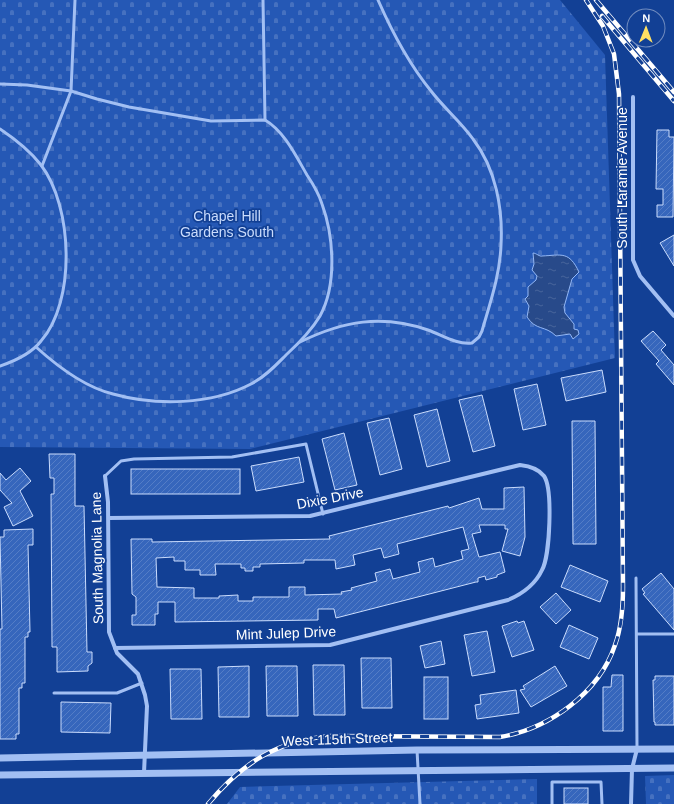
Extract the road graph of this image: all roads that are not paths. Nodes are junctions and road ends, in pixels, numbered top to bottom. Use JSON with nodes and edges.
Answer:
{"nodes":[{"id":1,"x":75,"y":0,"type":"edge"},
{"id":2,"x":263,"y":0,"type":"edge"},
{"id":3,"x":378,"y":0,"type":"edge"},
{"id":4,"x":0,"y":84,"type":"edge"},
{"id":5,"x":71,"y":91,"type":"junction"},
{"id":6,"x":633,"y":96,"type":"dead end"},
{"id":7,"x":265,"y":120,"type":"junction"},
{"id":8,"x":0,"y":129,"type":"edge"},
{"id":9,"x":42,"y":166,"type":"junction"},
{"id":10,"x":674,"y":316,"type":"edge"},
{"id":11,"x":299,"y":343,"type":"junction"},
{"id":12,"x":36,"y":347,"type":"junction"},
{"id":13,"x":0,"y":366,"type":"edge"},
{"id":14,"x":105,"y":476,"type":"joint"},
{"id":15,"x":322,"y":514,"type":"junction"},
{"id":16,"x":109,"y":518,"type":"junction"},
{"id":17,"x":636,"y":578,"type":"dead end"},
{"id":18,"x":524,"y":592,"type":"joint"},
{"id":19,"x":637,"y":634,"type":"junction"},
{"id":20,"x":674,"y":634,"type":"edge"},
{"id":21,"x":115,"y":648,"type":"junction"},
{"id":22,"x":142,"y":683,"type":"junction"},
{"id":23,"x":54,"y":693,"type":"dead end"},
{"id":24,"x":637,"y":749,"type":"junction"},
{"id":25,"x":674,"y":749,"type":"edge"},
{"id":26,"x":417,"y":750,"type":"junction"},
{"id":27,"x":145,"y":756,"type":"junction"},
{"id":28,"x":0,"y":758,"type":"edge"},
{"id":29,"x":674,"y":768,"type":"edge"},
{"id":30,"x":632,"y":769,"type":"junction"},
{"id":31,"x":418,"y":770,"type":"junction"},
{"id":32,"x":144,"y":773,"type":"junction"},
{"id":33,"x":0,"y":775,"type":"edge"},
{"id":34,"x":420,"y":804,"type":"edge"},
{"id":35,"x":552,"y":804,"type":"edge"},
{"id":36,"x":602,"y":804,"type":"edge"},
{"id":37,"x":631,"y":804,"type":"edge"}],
"edges":[{"from":1,"to":5,"type":"lane"},
{"from":2,"to":7,"type":"lane"},
{"from":3,"to":11,"type":"lane"},
{"from":4,"to":5,"type":"lane"},
{"from":5,"to":7,"type":"lane"},
{"from":5,"to":9,"type":"lane"},
{"from":6,"to":10,"type":"street","name":"South Laramie Avenue"},
{"from":7,"to":11,"type":"lane"},
{"from":8,"to":9,"type":"lane"},
{"from":9,"to":12,"type":"lane"},
{"from":11,"to":12,"type":"lane"},
{"from":12,"to":13,"type":"lane"},
{"from":14,"to":15,"type":"lane"},
{"from":14,"to":16,"type":"street","name":"South Magnolia Lane"},
{"from":15,"to":16,"type":"street","name":"Dixie Drive"},
{"from":15,"to":18,"type":"street","name":"Dixie Drive"},
{"from":16,"to":21,"type":"street","name":"South Magnolia Lane"},
{"from":17,"to":19,"type":"lane"},
{"from":18,"to":21,"type":"street","name":"Mint Julep Drive"},
{"from":19,"to":20,"type":"lane"},
{"from":19,"to":24,"type":"lane"},
{"from":21,"to":22,"type":"street","name":"South Magnolia Lane"},
{"from":22,"to":23,"type":"lane"},
{"from":22,"to":27,"type":"street","name":"South Magnolia Lane"},
{"from":24,"to":25,"type":"street","name":"West 115th Street"},
{"from":24,"to":26,"type":"street","name":"West 115th Street"},
{"from":24,"to":30,"type":"street"},
{"from":26,"to":27,"type":"street","name":"West 115th Street"},
{"from":26,"to":31,"type":"lane"},
{"from":27,"to":28,"type":"street","name":"West 115th Street"},
{"from":27,"to":32,"type":"street","name":"South Magnolia Lane"},
{"from":29,"to":30,"type":"street"},
{"from":30,"to":31,"type":"street"},
{"from":30,"to":37,"type":"street"},
{"from":31,"to":32,"type":"street"},
{"from":31,"to":34,"type":"lane"},
{"from":32,"to":33,"type":"street"},
{"from":35,"to":36,"type":"lane"}]}
